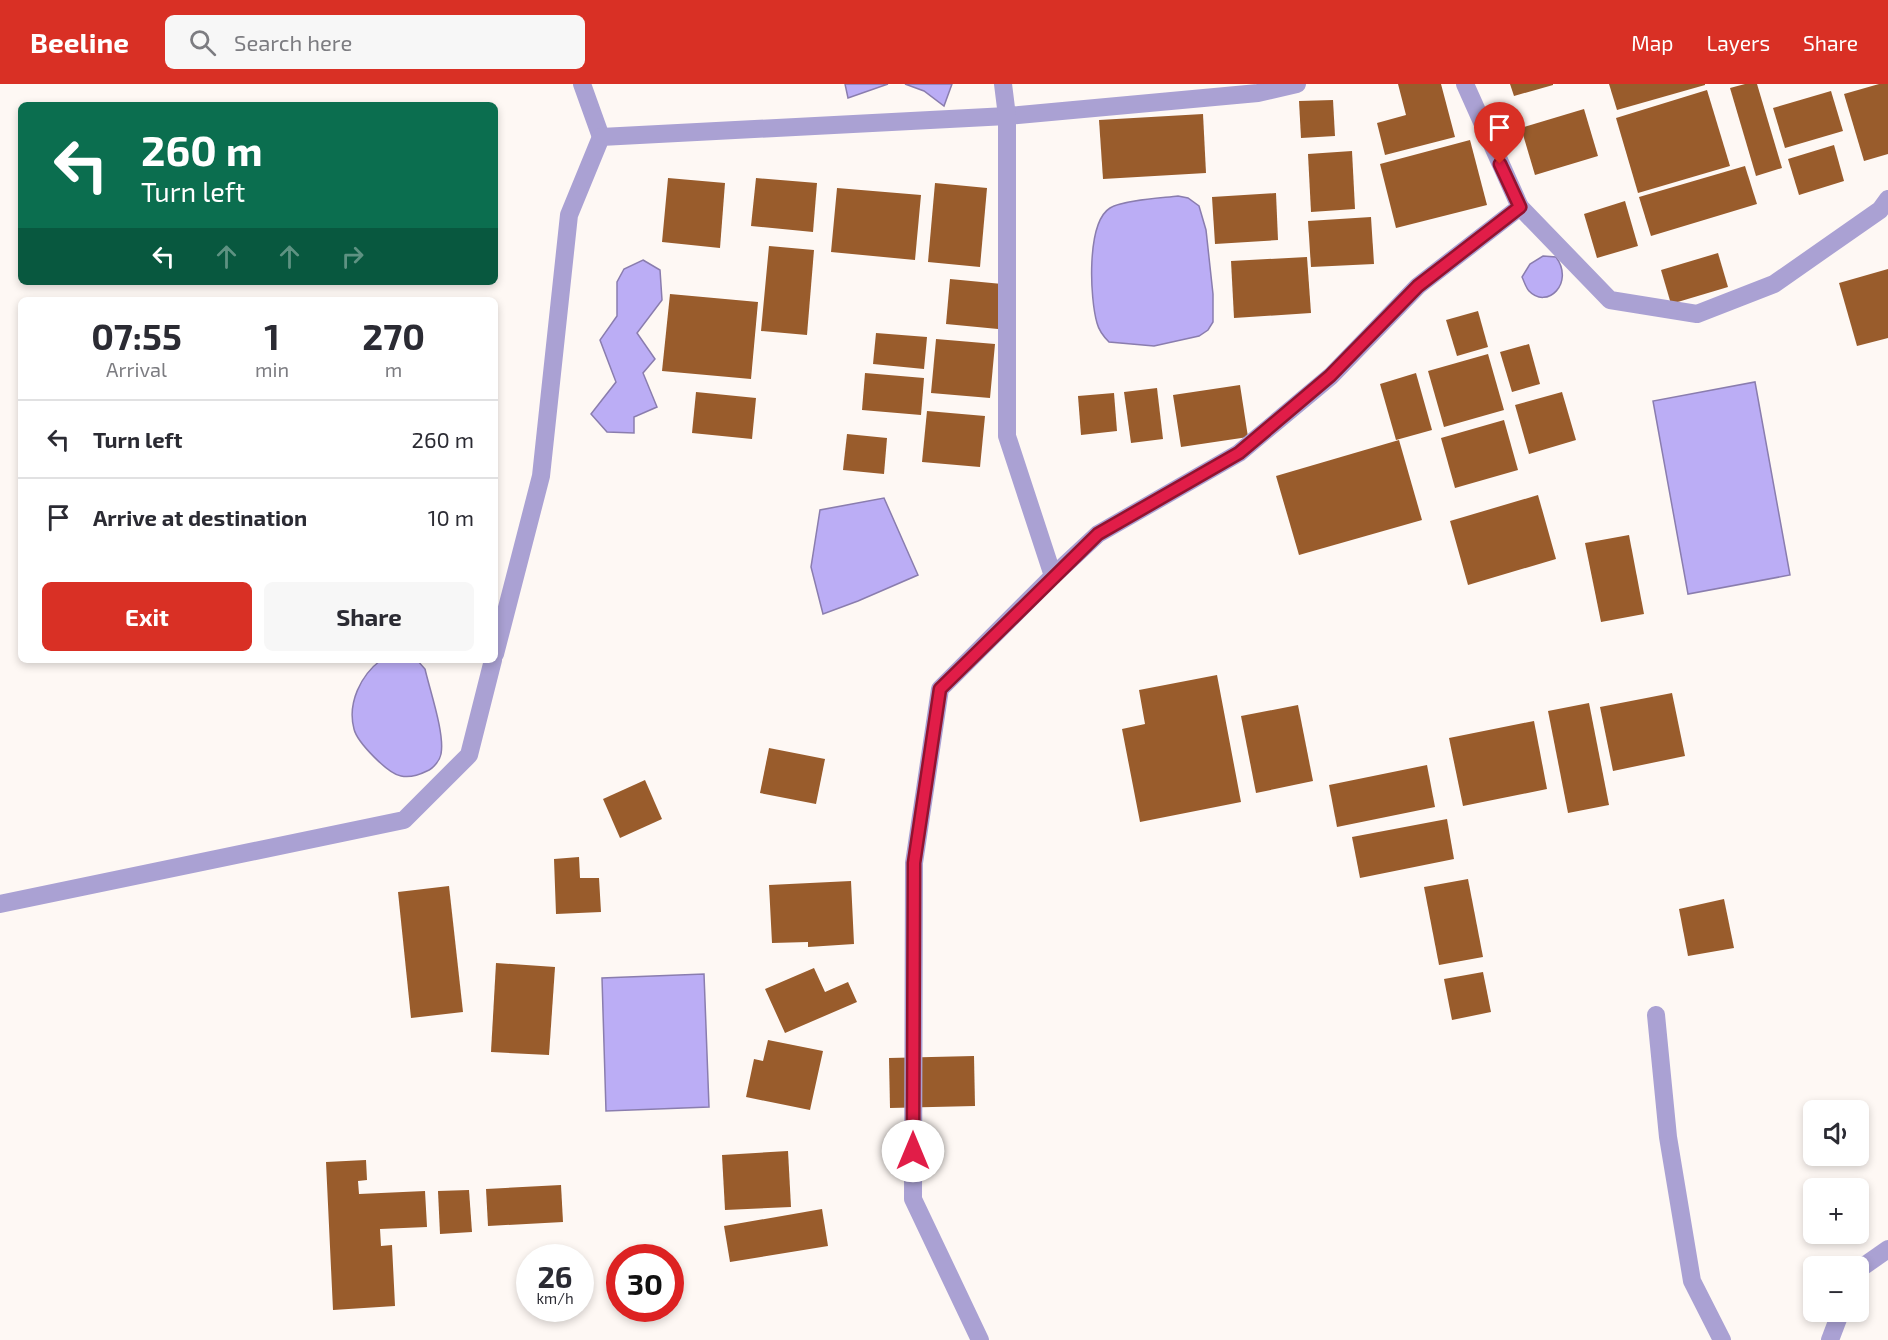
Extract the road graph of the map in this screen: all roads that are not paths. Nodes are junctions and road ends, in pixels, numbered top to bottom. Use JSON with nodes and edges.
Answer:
{"nodes":[{"id":1,"x":582,"y":84,"type":"edge"},
{"id":2,"x":1003,"y":84,"type":"edge"},
{"id":3,"x":1298,"y":84,"type":"edge"},
{"id":4,"x":1465,"y":84,"type":"edge"},
{"id":5,"x":1007,"y":116,"type":"junction"},
{"id":6,"x":601,"y":136,"type":"junction"},
{"id":7,"x":1888,"y":199,"type":"edge"},
{"id":8,"x":1520,"y":207,"type":"junction"},
{"id":9,"x":1053,"y":576,"type":"junction"},
{"id":10,"x":498,"y":642,"type":"edge"},
{"id":11,"x":493,"y":663,"type":"edge"},
{"id":12,"x":0,"y":904,"type":"edge"},
{"id":13,"x":1656,"y":1015,"type":"dead end"},
{"id":14,"x":1888,"y":1249,"type":"edge"},
{"id":15,"x":1869,"y":1262,"type":"edge"},
{"id":16,"x":1837,"y":1322,"type":"edge"},
{"id":17,"x":980,"y":1340,"type":"edge"},
{"id":18,"x":1722,"y":1340,"type":"edge"},
{"id":19,"x":1830,"y":1340,"type":"edge"}],
"edges":[{"from":1,"to":6,"type":"street"},
{"from":2,"to":5,"type":"street"},
{"from":3,"to":5,"type":"street"},
{"from":4,"to":8,"type":"street"},
{"from":5,"to":6,"type":"street"},
{"from":5,"to":9,"type":"street"},
{"from":6,"to":10,"type":"street"},
{"from":7,"to":8,"type":"street"},
{"from":8,"to":9,"type":"street"},
{"from":9,"to":17,"type":"street"},
{"from":11,"to":12,"type":"street"},
{"from":13,"to":18,"type":"street"},
{"from":14,"to":15,"type":"street"},
{"from":16,"to":19,"type":"street"}]}
